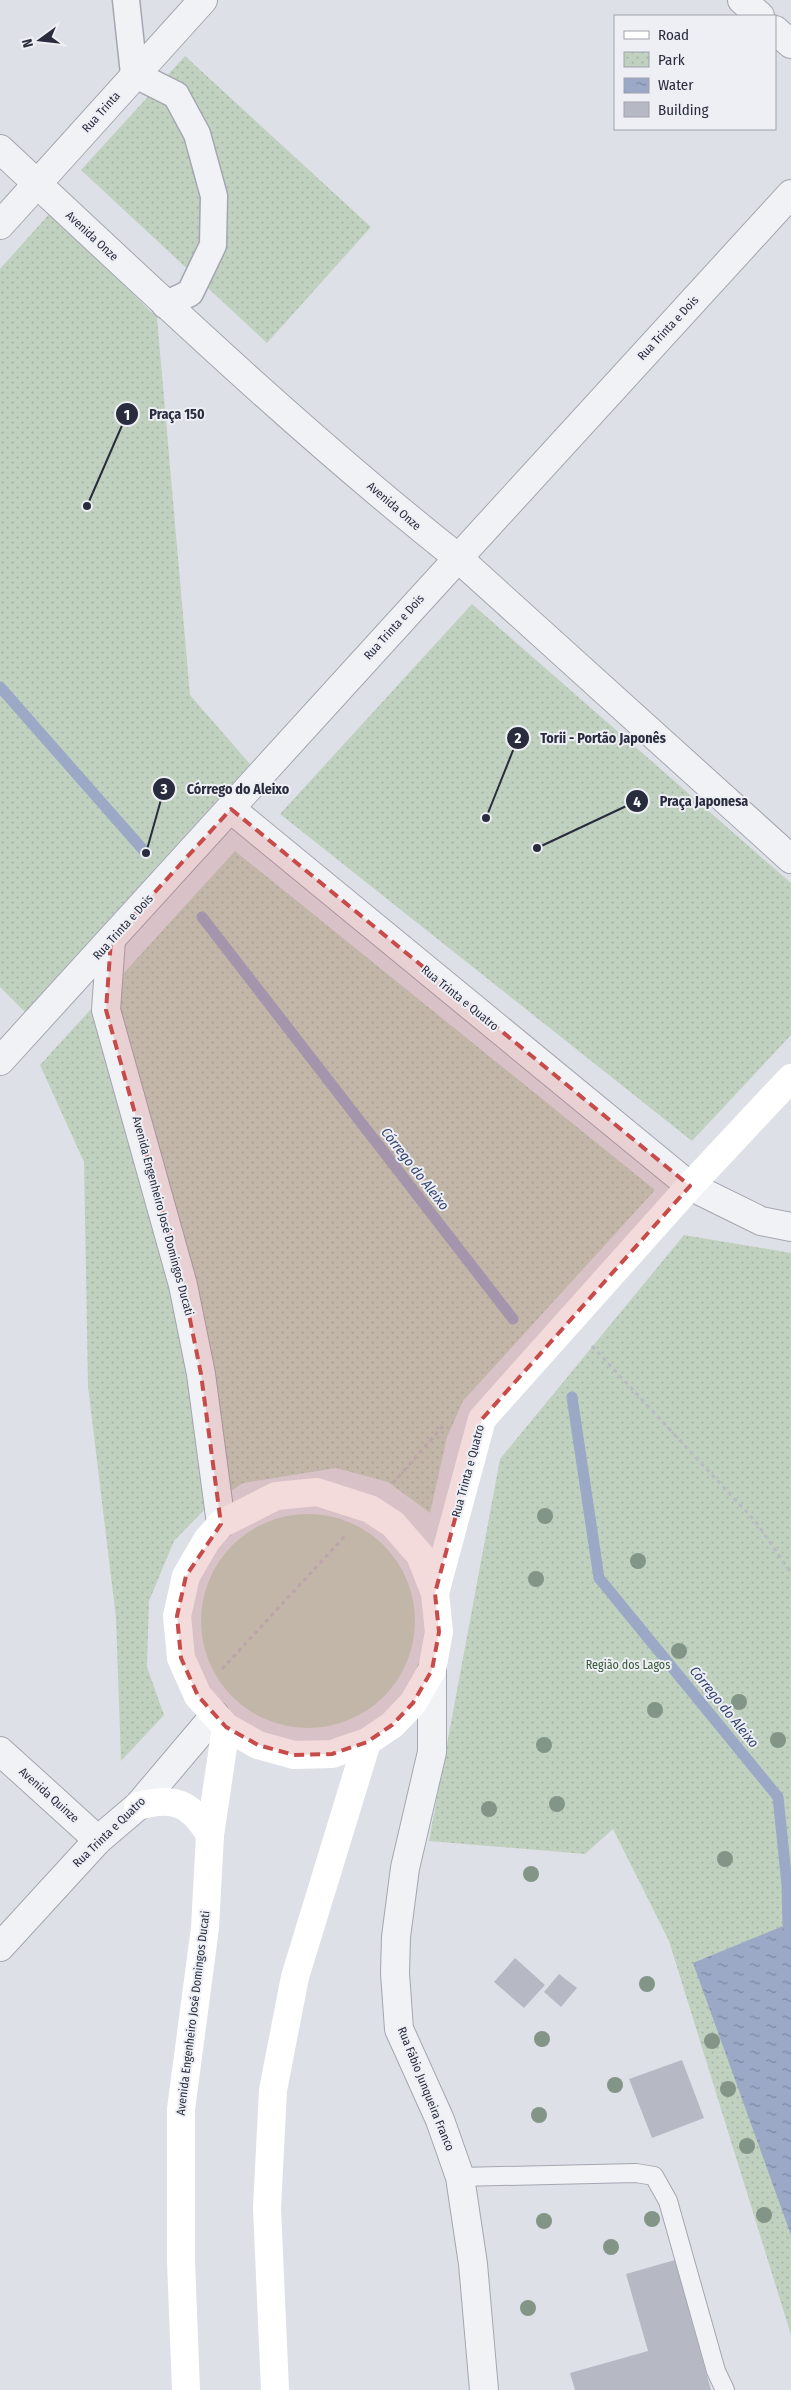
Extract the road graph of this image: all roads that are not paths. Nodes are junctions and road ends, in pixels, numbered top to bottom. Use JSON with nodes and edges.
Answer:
{"nodes":[{"id":1,"x":126,"y":0,"type":"edge"},
{"id":2,"x":203,"y":0,"type":"edge"},
{"id":3,"x":742,"y":0,"type":"edge"},
{"id":4,"x":759,"y":15,"type":"edge"},
{"id":5,"x":776,"y":31,"type":"edge"},
{"id":6,"x":791,"y":44,"type":"edge"},
{"id":7,"x":134,"y":74,"type":"junction"},
{"id":8,"x":0,"y":149,"type":"edge"},
{"id":9,"x":37,"y":184,"type":"junction"},
{"id":10,"x":791,"y":194,"type":"edge"},
{"id":11,"x":0,"y":226,"type":"edge"},
{"id":12,"x":165,"y":305,"type":"junction"},
{"id":13,"x":457,"y":557,"type":"junction"},
{"id":14,"x":231,"y":809,"type":"junction"},
{"id":15,"x":791,"y":858,"type":"edge"},
{"id":16,"x":112,"y":940,"type":"junction"},
{"id":17,"x":5,"y":1046,"type":"edge"},
{"id":18,"x":791,"y":1078,"type":"edge"},
{"id":19,"x":690,"y":1186,"type":"junction"},
{"id":20,"x":791,"y":1226,"type":"edge"},
{"id":21,"x":221,"y":1524,"type":"junction"},
{"id":22,"x":436,"y":1593,"type":"junction"},
{"id":23,"x":432,"y":1670,"type":"junction"},
{"id":24,"x":213,"y":1712,"type":"junction"},
{"id":25,"x":367,"y":1742,"type":"junction"},
{"id":26,"x":0,"y":1751,"type":"edge"},
{"id":27,"x":138,"y":1806,"type":"junction"},
{"id":28,"x":210,"y":1835,"type":"junction"},
{"id":29,"x":98,"y":1840,"type":"junction"},
{"id":30,"x":0,"y":1947,"type":"edge"},
{"id":31,"x":460,"y":2177,"type":"junction"},
{"id":32,"x":186,"y":2390,"type":"edge"},
{"id":33,"x":275,"y":2390,"type":"edge"},
{"id":34,"x":484,"y":2390,"type":"edge"},
{"id":35,"x":725,"y":2390,"type":"edge"}],
"edges":[{"from":1,"to":7,"type":"street"},
{"from":2,"to":7,"type":"street","name":"Rua Trinta"},
{"from":3,"to":4,"type":"street"},
{"from":5,"to":6,"type":"street"},
{"from":7,"to":9,"type":"street","name":"Rua Trinta"},
{"from":7,"to":12,"type":"street"},
{"from":8,"to":9,"type":"street","name":"Avenida Onze"},
{"from":9,"to":11,"type":"street","name":"Rua Trinta"},
{"from":9,"to":12,"type":"street","name":"Avenida Onze"},
{"from":10,"to":13,"type":"street","name":"Rua Trinta e Dois"},
{"from":12,"to":13,"type":"street","name":"Avenida Onze"},
{"from":13,"to":14,"type":"street","name":"Rua Trinta e Dois"},
{"from":13,"to":15,"type":"street","name":"Avenida Onze"},
{"from":14,"to":16,"type":"street","name":"Rua Trinta e Dois"},
{"from":14,"to":19,"type":"street","name":"Rua Trinta e Quatro"},
{"from":16,"to":17,"type":"street","name":"Rua Trinta e Dois"},
{"from":16,"to":21,"type":"street","name":"Avenida Engenheiro José Domingos Ducati"},
{"from":18,"to":19,"type":"main road","name":"Rua Trinta e Quatro"},
{"from":19,"to":20,"type":"street","name":"Rua Trinta e Quatro"},
{"from":19,"to":22,"type":"main road","name":"Rua Trinta e Quatro"},
{"from":21,"to":22,"type":"main road"},
{"from":21,"to":24,"type":"main road"},
{"from":22,"to":23,"type":"main road"},
{"from":23,"to":25,"type":"main road"},
{"from":23,"to":31,"type":"street","name":"Rua Fábio Junqueira Franco"},
{"from":24,"to":25,"type":"main road"},
{"from":24,"to":27,"type":"street","name":"Rua Trinta e Quatro"},
{"from":24,"to":28,"type":"main road","name":"Avenida Engenheiro José Domingos Ducati"},
{"from":25,"to":33,"type":"main road"},
{"from":26,"to":29,"type":"street","name":"Avenida Quinze"},
{"from":27,"to":28,"type":"main road"},
{"from":27,"to":29,"type":"street","name":"Rua Trinta e Quatro"},
{"from":28,"to":32,"type":"main road","name":"Avenida Engenheiro José Domingos Ducati"},
{"from":29,"to":30,"type":"street","name":"Rua Trinta e Quatro"},
{"from":31,"to":34,"type":"street","name":"Rua Fábio Junqueira Franco"},
{"from":31,"to":35,"type":"lane"}]}
